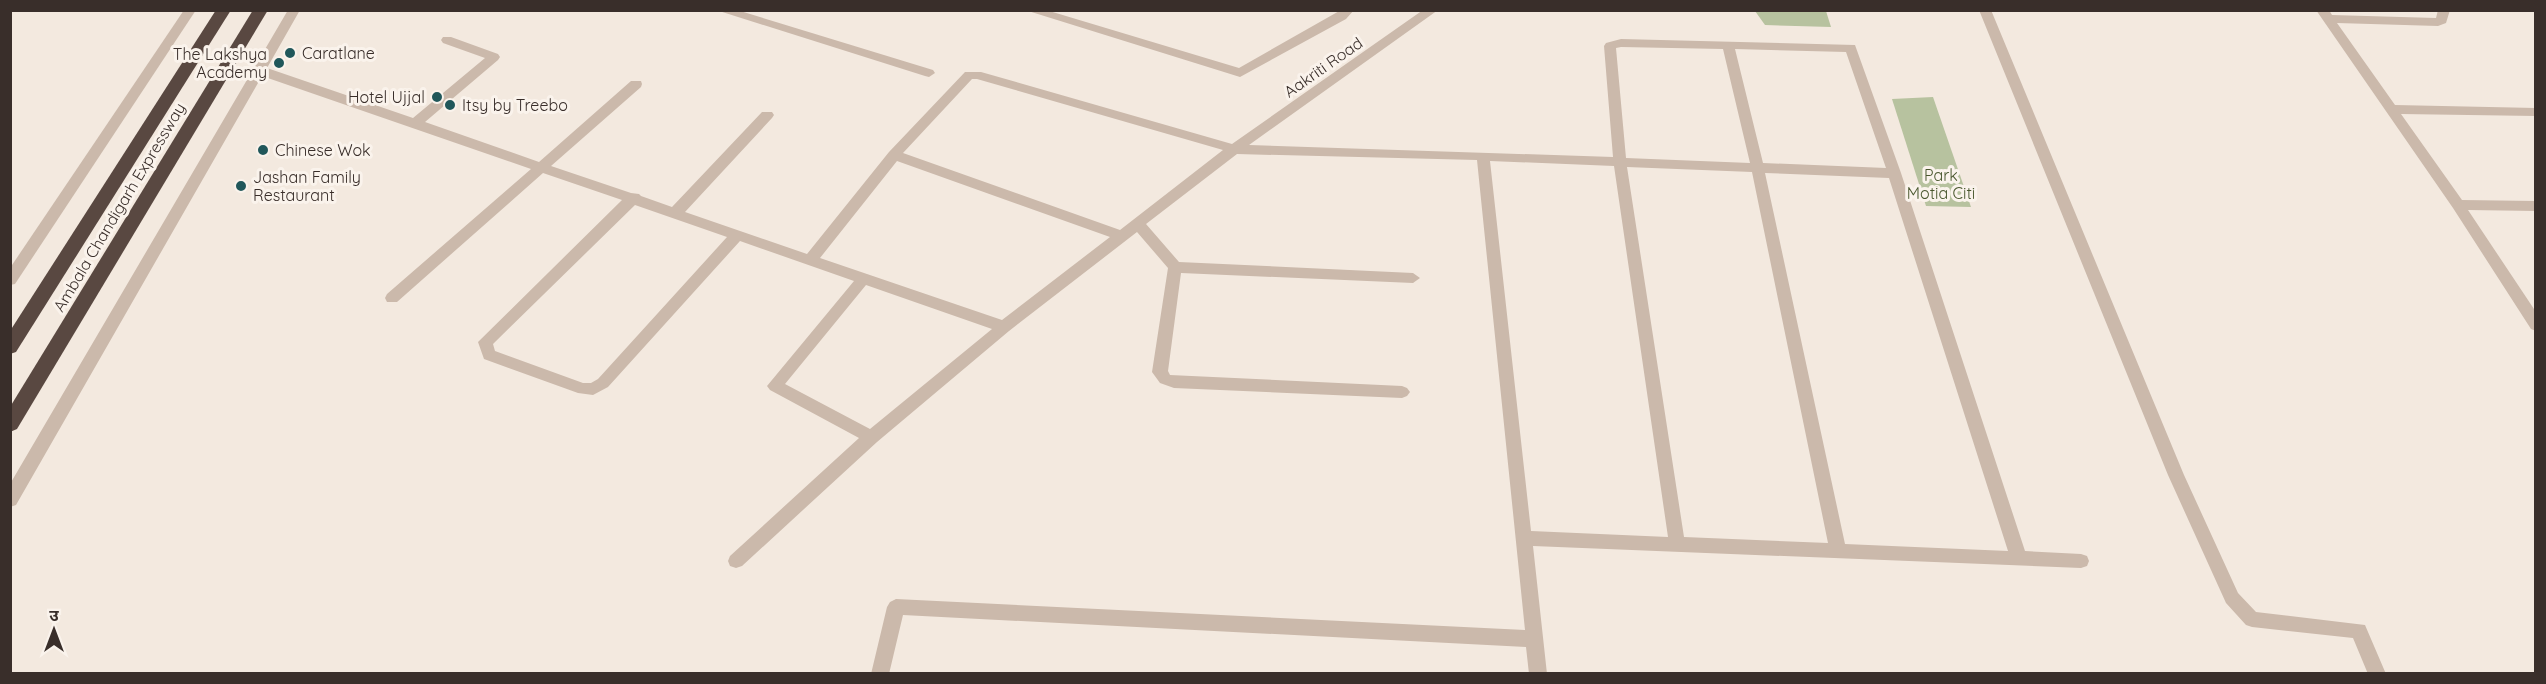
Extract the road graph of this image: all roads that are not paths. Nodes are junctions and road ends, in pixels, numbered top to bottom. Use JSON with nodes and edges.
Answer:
{"nodes":[{"id":1,"x":190,"y":10,"type":"edge"},
{"id":2,"x":224,"y":10,"type":"edge"},
{"id":3,"x":261,"y":10,"type":"edge"},
{"id":4,"x":294,"y":10,"type":"edge"},
{"id":5,"x":722,"y":10,"type":"edge"},
{"id":6,"x":1031,"y":10,"type":"edge"},
{"id":7,"x":1348,"y":10,"type":"edge"},
{"id":8,"x":1432,"y":10,"type":"edge"},
{"id":9,"x":1985,"y":10,"type":"edge"},
{"id":10,"x":2444,"y":10,"type":"edge"},
{"id":11,"x":2326,"y":15,"type":"edge"},
{"id":12,"x":447,"y":40,"type":"dead end"},
{"id":13,"x":1728,"y":45,"type":"junction"},
{"id":14,"x":259,"y":70,"type":"junction"},
{"id":15,"x":929,"y":73,"type":"dead end"},
{"id":16,"x":636,"y":84,"type":"dead end"},
{"id":17,"x":2391,"y":109,"type":"junction"},
{"id":18,"x":2535,"y":112,"type":"edge"},
{"id":19,"x":767,"y":115,"type":"dead end"},
{"id":20,"x":416,"y":123,"type":"junction"},
{"id":21,"x":1234,"y":149,"type":"junction"},
{"id":22,"x":894,"y":155,"type":"junction"},
{"id":23,"x":1483,"y":156,"type":"junction"},
{"id":24,"x":1620,"y":162,"type":"junction"},
{"id":25,"x":543,"y":166,"type":"junction"},
{"id":26,"x":1758,"y":169,"type":"junction"},
{"id":27,"x":1894,"y":173,"type":"junction"},
{"id":28,"x":634,"y":197,"type":"junction"},
{"id":29,"x":2458,"y":205,"type":"junction"},
{"id":30,"x":2535,"y":206,"type":"edge"},
{"id":31,"x":676,"y":212,"type":"junction"},
{"id":32,"x":1137,"y":223,"type":"junction"},
{"id":33,"x":738,"y":234,"type":"junction"},
{"id":34,"x":1122,"y":236,"type":"junction"},
{"id":35,"x":10,"y":252,"type":"edge"},
{"id":36,"x":28,"y":253,"type":"junction"},
{"id":37,"x":811,"y":259,"type":"junction"},
{"id":38,"x":1174,"y":267,"type":"junction"},
{"id":39,"x":864,"y":278,"type":"junction"},
{"id":40,"x":1413,"y":278,"type":"dead end"},
{"id":41,"x":10,"y":280,"type":"edge"},
{"id":42,"x":392,"y":298,"type":"dead end"},
{"id":43,"x":2535,"y":324,"type":"edge"},
{"id":44,"x":1004,"y":327,"type":"junction"},
{"id":45,"x":10,"y":347,"type":"edge"},
{"id":46,"x":1402,"y":393,"type":"dead end"},
{"id":47,"x":10,"y":424,"type":"edge"},
{"id":48,"x":872,"y":437,"type":"junction"},
{"id":49,"x":10,"y":500,"type":"edge"},
{"id":50,"x":1524,"y":538,"type":"junction"},
{"id":51,"x":1677,"y":544,"type":"junction"},
{"id":52,"x":1838,"y":551,"type":"junction"},
{"id":53,"x":2019,"y":558,"type":"junction"},
{"id":54,"x":736,"y":561,"type":"dead end"},
{"id":55,"x":2081,"y":561,"type":"dead end"},
{"id":56,"x":1534,"y":639,"type":"junction"},
{"id":57,"x":880,"y":674,"type":"edge"},
{"id":58,"x":1538,"y":674,"type":"edge"},
{"id":59,"x":2377,"y":674,"type":"edge"}],
"edges":[{"from":1,"to":36,"type":"street"},
{"from":2,"to":45,"type":"highway","name":"Ambala Chandigarh Expressway"},
{"from":3,"to":47,"type":"highway","name":"Ambala Chandigarh Expressway"},
{"from":4,"to":14,"type":"street"},
{"from":5,"to":15,"type":"street"},
{"from":6,"to":7,"type":"street"},
{"from":8,"to":21,"type":"street","name":"Aakriti Road"},
{"from":9,"to":59,"type":"street"},
{"from":10,"to":11,"type":"street"},
{"from":11,"to":17,"type":"street"},
{"from":12,"to":20,"type":"street"},
{"from":13,"to":24,"type":"street"},
{"from":13,"to":26,"type":"street"},
{"from":13,"to":27,"type":"street"},
{"from":14,"to":20,"type":"street"},
{"from":14,"to":49,"type":"street"},
{"from":16,"to":25,"type":"street"},
{"from":17,"to":18,"type":"street"},
{"from":17,"to":29,"type":"street"},
{"from":19,"to":31,"type":"street"},
{"from":20,"to":25,"type":"street"},
{"from":21,"to":22,"type":"street"},
{"from":21,"to":23,"type":"street"},
{"from":21,"to":32,"type":"street","name":"Aakriti Road"},
{"from":22,"to":34,"type":"street"},
{"from":22,"to":37,"type":"street"},
{"from":23,"to":24,"type":"street"},
{"from":23,"to":50,"type":"street"},
{"from":24,"to":26,"type":"street"},
{"from":24,"to":51,"type":"street"},
{"from":25,"to":28,"type":"street"},
{"from":25,"to":42,"type":"street"},
{"from":26,"to":27,"type":"street"},
{"from":26,"to":52,"type":"street"},
{"from":27,"to":53,"type":"street"},
{"from":28,"to":31,"type":"street"},
{"from":28,"to":33,"type":"street"},
{"from":29,"to":30,"type":"street"},
{"from":29,"to":43,"type":"street"},
{"from":31,"to":33,"type":"street"},
{"from":32,"to":34,"type":"street","name":"Aakriti Road"},
{"from":32,"to":38,"type":"street"},
{"from":33,"to":37,"type":"street"},
{"from":34,"to":44,"type":"street","name":"Aakriti Road"},
{"from":35,"to":36,"type":"street"},
{"from":36,"to":41,"type":"street"},
{"from":37,"to":39,"type":"street"},
{"from":38,"to":40,"type":"street"},
{"from":38,"to":46,"type":"street"},
{"from":39,"to":44,"type":"street"},
{"from":39,"to":48,"type":"street"},
{"from":44,"to":48,"type":"street","name":"Aakriti Road"},
{"from":48,"to":54,"type":"street","name":"Aakriti Road"},
{"from":50,"to":51,"type":"street"},
{"from":50,"to":56,"type":"street"},
{"from":51,"to":52,"type":"street"},
{"from":52,"to":53,"type":"street"},
{"from":53,"to":55,"type":"street"},
{"from":56,"to":57,"type":"street"},
{"from":56,"to":58,"type":"street"}]}
